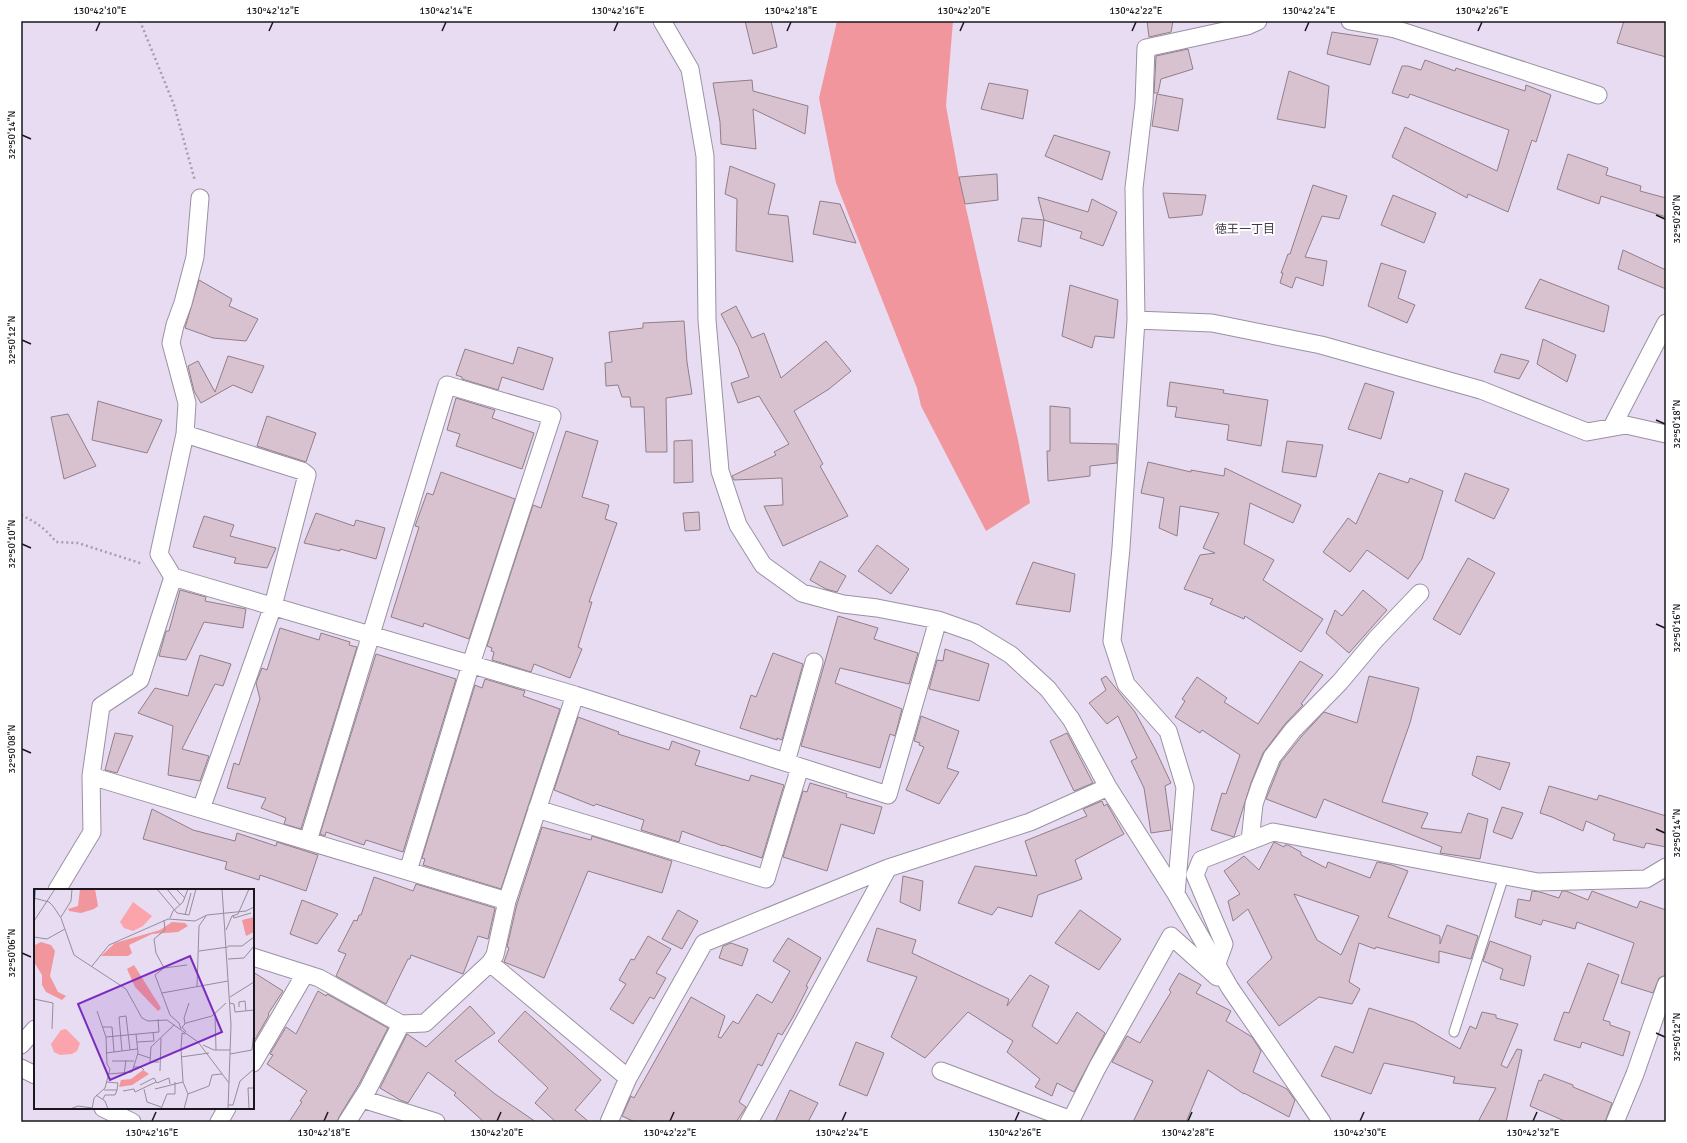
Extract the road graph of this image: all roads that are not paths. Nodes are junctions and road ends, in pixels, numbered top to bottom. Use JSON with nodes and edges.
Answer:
{"nodes":[{"id":1,"x":662,"y":21,"type":"edge"},
{"id":2,"x":1258,"y":21,"type":"edge"},
{"id":3,"x":1350,"y":21,"type":"edge"},
{"id":4,"x":1598,"y":94,"type":"dead end"},
{"id":5,"x":200,"y":198,"type":"road end"},
{"id":6,"x":1136,"y":320,"type":"junction"},
{"id":7,"x":1666,"y":323,"type":"edge"},
{"id":8,"x":1612,"y":427,"type":"junction"},
{"id":9,"x":185,"y":434,"type":"junction"},
{"id":10,"x":1666,"y":434,"type":"edge"},
{"id":11,"x":170,"y":572,"type":"junction"},
{"id":12,"x":1420,"y":593,"type":"dead end"},
{"id":13,"x":273,"y":606,"type":"junction"},
{"id":14,"x":938,"y":620,"type":"junction"},
{"id":15,"x":371,"y":635,"type":"junction"},
{"id":16,"x":814,"y":662,"type":"dead end"},
{"id":17,"x":471,"y":664,"type":"junction"},
{"id":18,"x":575,"y":695,"type":"junction"},
{"id":19,"x":793,"y":764,"type":"junction"},
{"id":20,"x":91,"y":776,"type":"junction"},
{"id":21,"x":1108,"y":786,"type":"junction"},
{"id":22,"x":202,"y":809,"type":"junction"},
{"id":23,"x":537,"y":809,"type":"junction"},
{"id":24,"x":308,"y":841,"type":"junction"},
{"id":25,"x":1250,"y":841,"type":"junction"},
{"id":26,"x":1666,"y":867,"type":"edge"},
{"id":27,"x":888,"y":868,"type":"junction"},
{"id":28,"x":408,"y":871,"type":"junction"},
{"id":29,"x":1504,"y":876,"type":"junction"},
{"id":30,"x":58,"y":889,"type":"edge"},
{"id":31,"x":1176,"y":894,"type":"junction"},
{"id":32,"x":507,"y":901,"type":"junction"},
{"id":33,"x":254,"y":957,"type":"edge"},
{"id":34,"x":490,"y":963,"type":"junction"},
{"id":35,"x":1216,"y":966,"type":"junction"},
{"id":36,"x":305,"y":974,"type":"junction"},
{"id":37,"x":1666,"y":985,"type":"edge"},
{"id":38,"x":1230,"y":988,"type":"junction"},
{"id":39,"x":401,"y":1024,"type":"junction"},
{"id":40,"x":34,"y":1030,"type":"edge"},
{"id":41,"x":1454,"y":1032,"type":"dead end"},
{"id":42,"x":21,"y":1045,"type":"edge"},
{"id":43,"x":254,"y":1061,"type":"edge"},
{"id":44,"x":21,"y":1068,"type":"edge"},
{"id":45,"x":941,"y":1071,"type":"dead end"},
{"id":46,"x":34,"y":1074,"type":"edge"},
{"id":47,"x":628,"y":1078,"type":"junction"},
{"id":48,"x":362,"y":1098,"type":"junction"},
{"id":49,"x":108,"y":1109,"type":"edge"},
{"id":50,"x":226,"y":1109,"type":"edge"},
{"id":51,"x":1070,"y":1121,"type":"edge"},
{"id":52,"x":132,"y":1122,"type":"edge"},
{"id":53,"x":219,"y":1122,"type":"edge"},
{"id":54,"x":347,"y":1122,"type":"edge"},
{"id":55,"x":436,"y":1122,"type":"edge"},
{"id":56,"x":609,"y":1122,"type":"edge"},
{"id":57,"x":749,"y":1122,"type":"edge"},
{"id":58,"x":1322,"y":1122,"type":"edge"},
{"id":59,"x":1615,"y":1122,"type":"edge"}],
"edges":[{"from":1,"to":14,"type":"street"},
{"from":2,"to":6,"type":"street"},
{"from":3,"to":4,"type":"street"},
{"from":5,"to":9,"type":"street"},
{"from":6,"to":8,"type":"street"},
{"from":6,"to":31,"type":"street"},
{"from":7,"to":8,"type":"street"},
{"from":8,"to":10,"type":"street"},
{"from":9,"to":11,"type":"street"},
{"from":9,"to":13,"type":"street"},
{"from":11,"to":13,"type":"street"},
{"from":11,"to":20,"type":"street"},
{"from":12,"to":25,"type":"street"},
{"from":13,"to":15,"type":"street"},
{"from":13,"to":22,"type":"street"},
{"from":14,"to":19,"type":"street"},
{"from":14,"to":21,"type":"street"},
{"from":15,"to":17,"type":"street"},
{"from":15,"to":17,"type":"street"},
{"from":15,"to":24,"type":"street"},
{"from":16,"to":19,"type":"street"},
{"from":17,"to":18,"type":"street"},
{"from":17,"to":28,"type":"street"},
{"from":18,"to":19,"type":"street"},
{"from":18,"to":23,"type":"street"},
{"from":19,"to":23,"type":"street"},
{"from":20,"to":22,"type":"street"},
{"from":20,"to":30,"type":"street"},
{"from":21,"to":27,"type":"street"},
{"from":21,"to":31,"type":"street"},
{"from":22,"to":24,"type":"street"},
{"from":23,"to":32,"type":"street"},
{"from":24,"to":28,"type":"street"},
{"from":25,"to":29,"type":"street"},
{"from":25,"to":35,"type":"street"},
{"from":26,"to":29,"type":"street"},
{"from":27,"to":47,"type":"street"},
{"from":27,"to":57,"type":"street"},
{"from":28,"to":32,"type":"street"},
{"from":29,"to":41,"type":"lane"},
{"from":31,"to":35,"type":"street"},
{"from":32,"to":34,"type":"street"},
{"from":33,"to":36,"type":"street"},
{"from":34,"to":39,"type":"street"},
{"from":34,"to":47,"type":"street"},
{"from":35,"to":38,"type":"street"},
{"from":36,"to":39,"type":"street"},
{"from":36,"to":43,"type":"street"},
{"from":37,"to":59,"type":"street"},
{"from":38,"to":51,"type":"street"},
{"from":38,"to":58,"type":"street"},
{"from":39,"to":48,"type":"street"},
{"from":40,"to":42,"type":"street"},
{"from":44,"to":46,"type":"street"},
{"from":45,"to":51,"type":"street"},
{"from":47,"to":56,"type":"street"},
{"from":48,"to":54,"type":"street"},
{"from":48,"to":55,"type":"street"},
{"from":49,"to":52,"type":"street"},
{"from":50,"to":53,"type":"street"}]}
